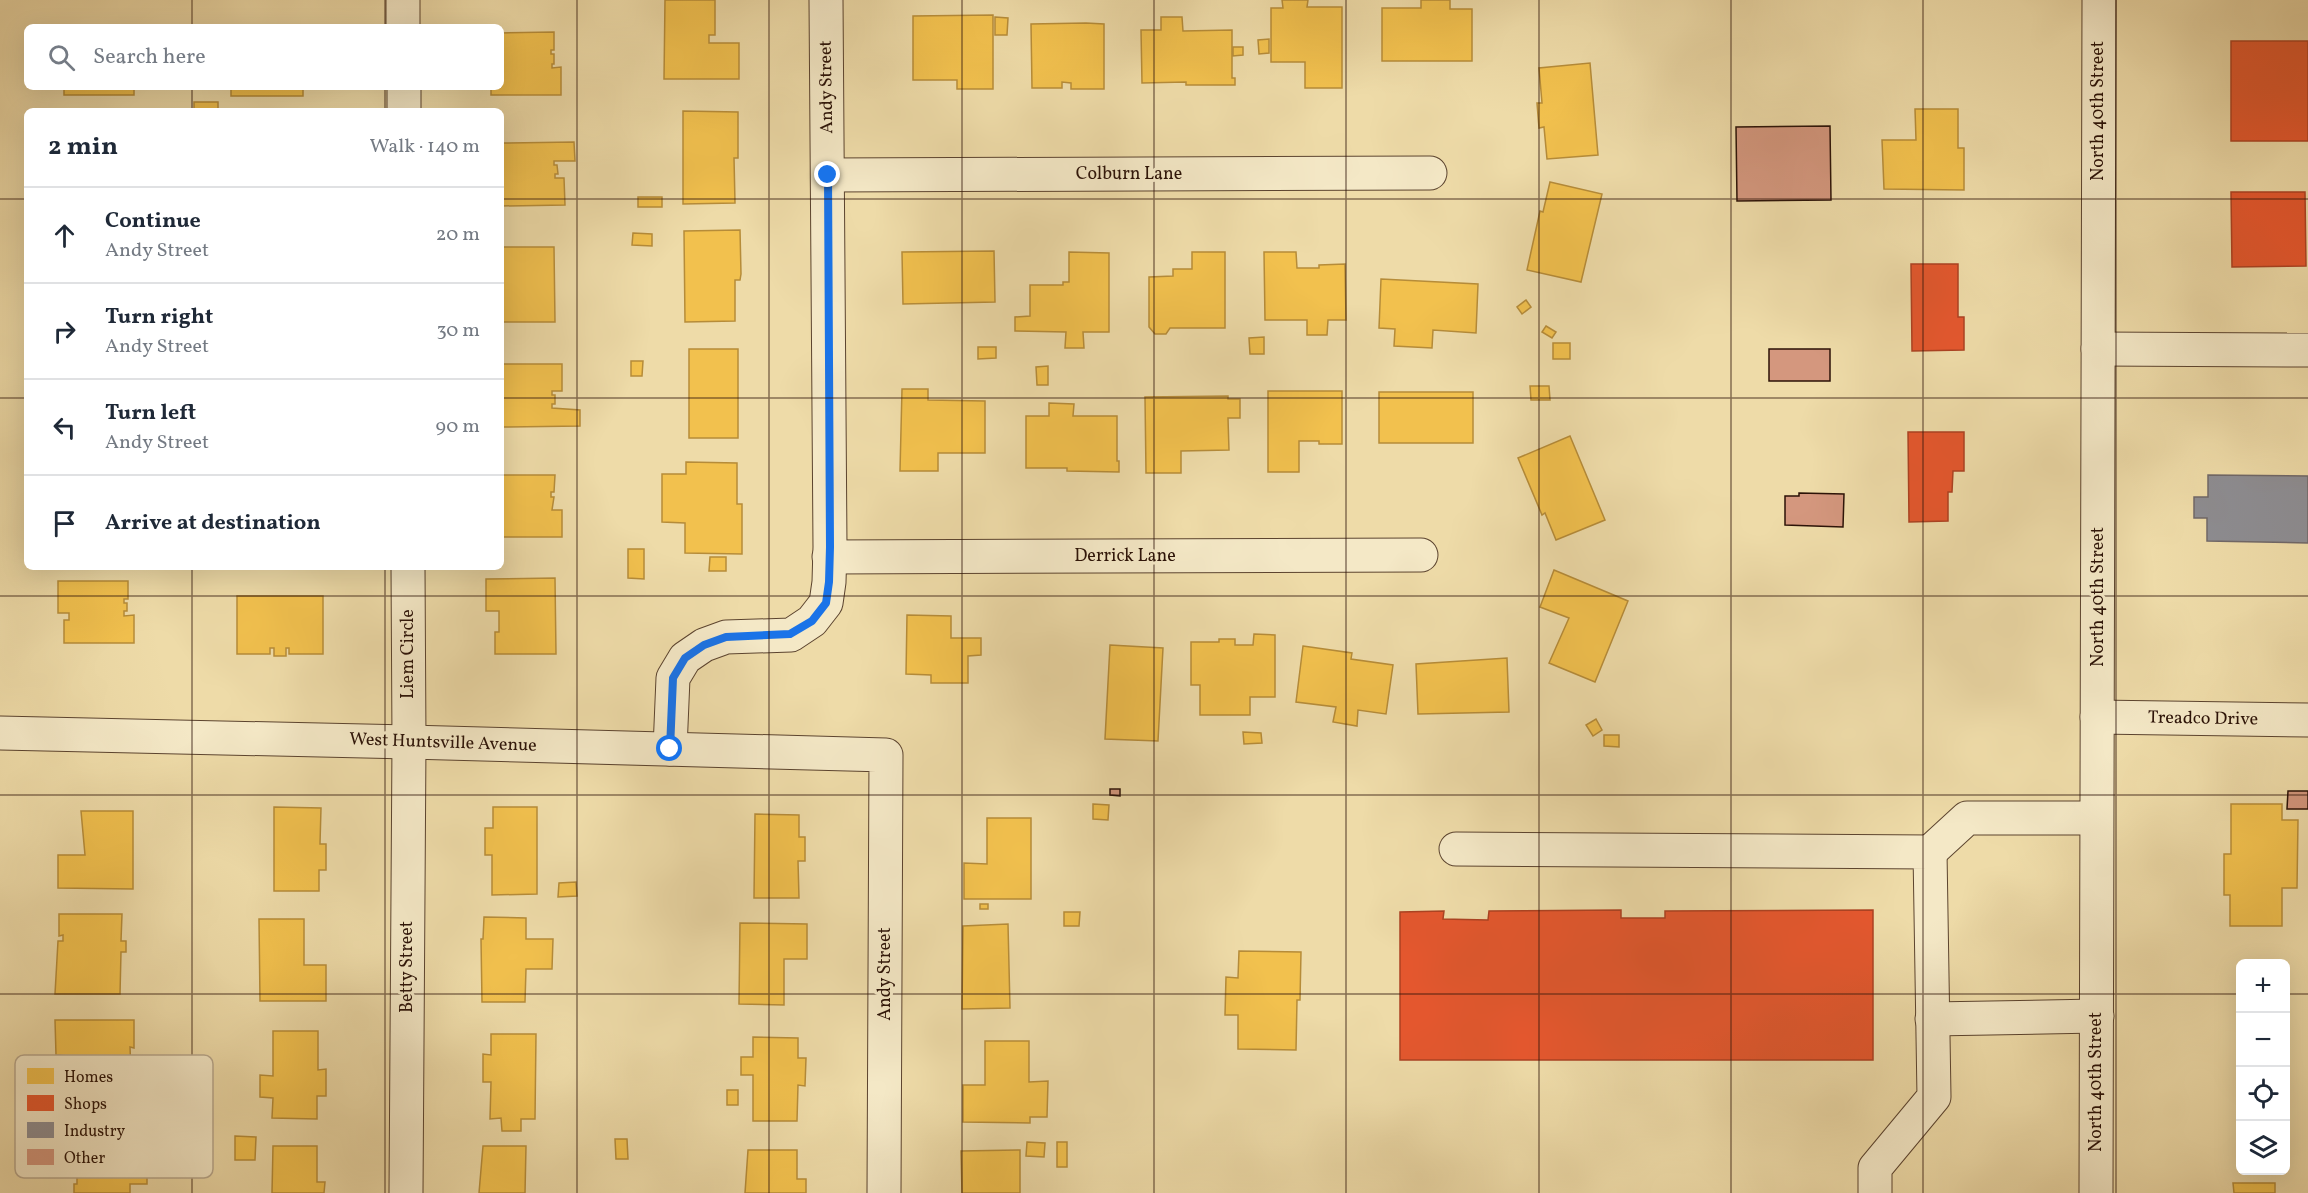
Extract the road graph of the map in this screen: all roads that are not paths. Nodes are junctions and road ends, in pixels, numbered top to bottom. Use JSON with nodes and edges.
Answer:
{"nodes":[{"id":1,"x":403,"y":0,"type":"edge"},
{"id":2,"x":826,"y":0,"type":"edge"},
{"id":3,"x":2098,"y":0,"type":"edge"},
{"id":4,"x":403,"y":24,"type":"edge"},
{"id":5,"x":404,"y":90,"type":"edge"},
{"id":6,"x":404,"y":108,"type":"edge"},
{"id":7,"x":1430,"y":173,"type":"dead end"},
{"id":8,"x":828,"y":175,"type":"junction"},
{"id":9,"x":2098,"y":349,"type":"junction"},
{"id":10,"x":2308,"y":351,"type":"edge"},
{"id":11,"x":1421,"y":555,"type":"dead end"},
{"id":12,"x":829,"y":556,"type":"junction"},
{"id":13,"x":408,"y":570,"type":"edge"},
{"id":14,"x":2097,"y":717,"type":"junction"},
{"id":15,"x":2308,"y":720,"type":"edge"},
{"id":16,"x":0,"y":733,"type":"edge"},
{"id":17,"x":409,"y":742,"type":"junction"},
{"id":18,"x":670,"y":749,"type":"junction"},
{"id":19,"x":886,"y":755,"type":"joint"},
{"id":20,"x":2095,"y":818,"type":"junction"},
{"id":21,"x":1456,"y":849,"type":"dead end"},
{"id":22,"x":1930,"y":852,"type":"junction"},
{"id":23,"x":2097,"y":1016,"type":"junction"},
{"id":24,"x":1932,"y":1019,"type":"junction"},
{"id":25,"x":406,"y":1193,"type":"edge"},
{"id":26,"x":884,"y":1193,"type":"edge"},
{"id":27,"x":1875,"y":1193,"type":"edge"},
{"id":28,"x":2096,"y":1193,"type":"edge"}],
"edges":[{"from":1,"to":4,"type":"street"},
{"from":2,"to":8,"type":"street","name":"Andy Street"},
{"from":3,"to":9,"type":"street","name":"North 40th Street"},
{"from":5,"to":6,"type":"street"},
{"from":7,"to":8,"type":"street","name":"Colburn Lane"},
{"from":8,"to":12,"type":"street","name":"Andy Street"},
{"from":9,"to":10,"type":"street"},
{"from":9,"to":14,"type":"street","name":"North 40th Street"},
{"from":11,"to":12,"type":"street","name":"Derrick Lane"},
{"from":12,"to":18,"type":"street","name":"Andy Street"},
{"from":13,"to":17,"type":"street","name":"Liem Circle"},
{"from":14,"to":15,"type":"street","name":"Treadco Drive"},
{"from":14,"to":20,"type":"street","name":"North 40th Street"},
{"from":16,"to":17,"type":"street","name":"West Huntsville Avenue"},
{"from":17,"to":18,"type":"street","name":"West Huntsville Avenue"},
{"from":17,"to":25,"type":"street","name":"Betty Street"},
{"from":18,"to":19,"type":"street","name":"West Huntsville Avenue"},
{"from":19,"to":26,"type":"street","name":"Andy Street"},
{"from":20,"to":22,"type":"street"},
{"from":20,"to":23,"type":"street","name":"North 40th Street"},
{"from":21,"to":22,"type":"street"},
{"from":22,"to":24,"type":"street"},
{"from":23,"to":24,"type":"street"},
{"from":23,"to":28,"type":"street","name":"North 40th Street"},
{"from":24,"to":27,"type":"street"}]}
